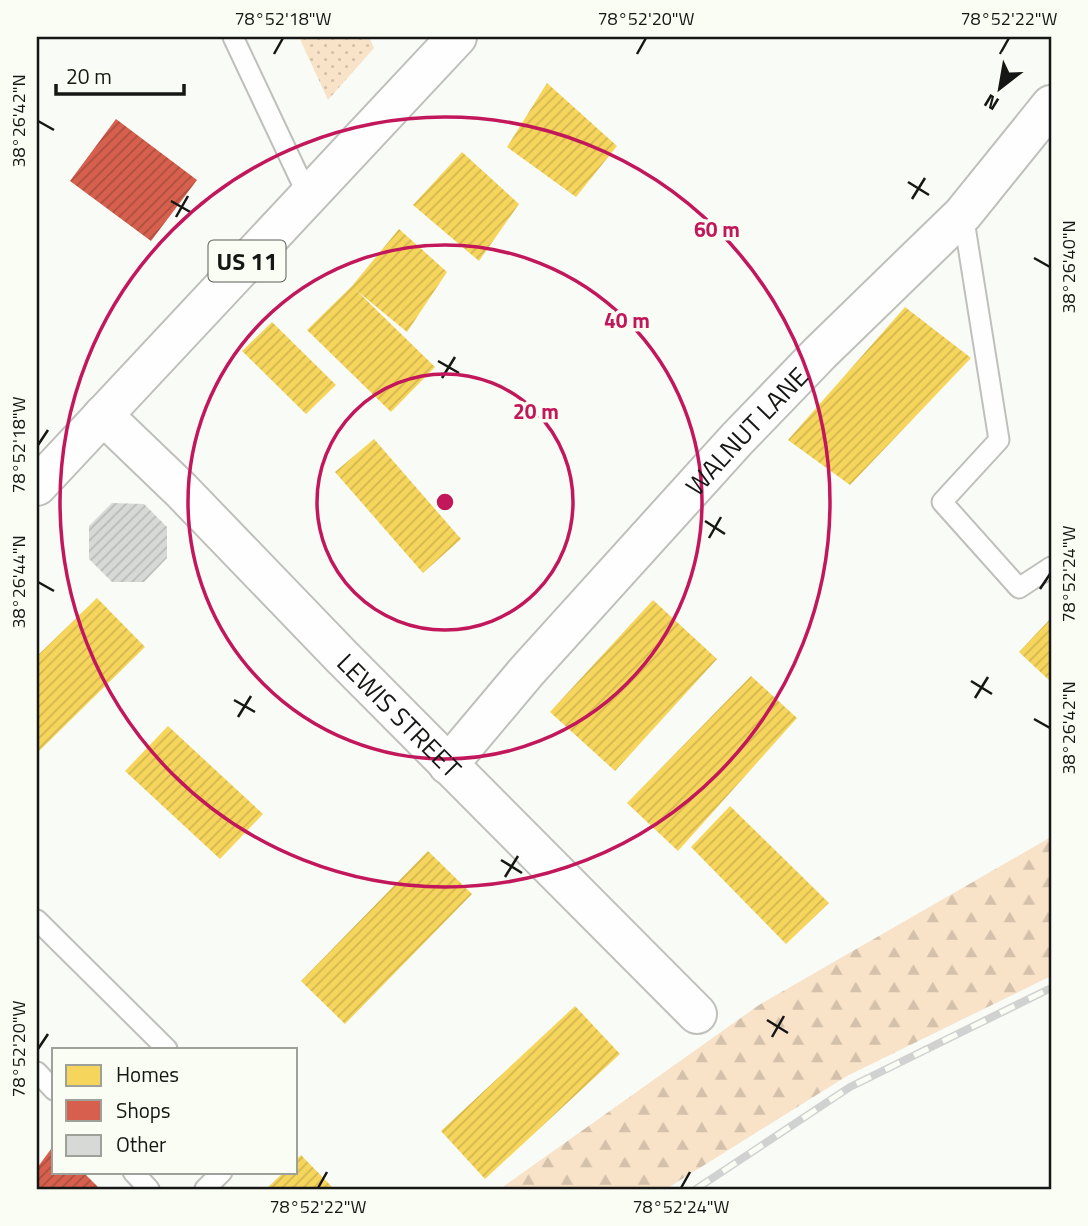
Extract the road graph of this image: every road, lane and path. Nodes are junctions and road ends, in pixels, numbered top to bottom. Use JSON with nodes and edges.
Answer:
{"nodes":[{"id":1,"x":233,"y":37,"type":"edge"},
{"id":2,"x":457,"y":37,"type":"edge"},
{"id":3,"x":1049,"y":118,"type":"edge"},
{"id":4,"x":308,"y":196,"type":"junction"},
{"id":5,"x":963,"y":214,"type":"junction"},
{"id":6,"x":103,"y":415,"type":"junction"},
{"id":7,"x":38,"y":481,"type":"edge"},
{"id":8,"x":1051,"y":567,"type":"edge"},
{"id":9,"x":448,"y":765,"type":"junction"},
{"id":10,"x":37,"y":920,"type":"edge"},
{"id":11,"x":697,"y":1014,"type":"dead end"},
{"id":12,"x":166,"y":1048,"type":"edge"},
{"id":13,"x":37,"y":1072,"type":"edge"},
{"id":14,"x":52,"y":1088,"type":"edge"},
{"id":15,"x":135,"y":1174,"type":"edge"},
{"id":16,"x":220,"y":1174,"type":"edge"},
{"id":17,"x":149,"y":1189,"type":"edge"},
{"id":18,"x":205,"y":1189,"type":"edge"}],
"edges":[{"from":1,"to":4,"type":"lane"},
{"from":2,"to":4,"type":"street","number":"US 11"},
{"from":3,"to":5,"type":"street","name":"WALNUT LANE"},
{"from":4,"to":6,"type":"street","number":"US 11"},
{"from":5,"to":8,"type":"lane"},
{"from":5,"to":9,"type":"street","name":"WALNUT LANE"},
{"from":6,"to":7,"type":"street","number":"US 11"},
{"from":6,"to":9,"type":"street","name":"LEWIS STREET"},
{"from":9,"to":11,"type":"street","name":"LEWIS STREET"},
{"from":10,"to":12,"type":"lane"},
{"from":13,"to":14,"type":"lane"},
{"from":15,"to":17,"type":"lane"},
{"from":16,"to":18,"type":"lane"}]}
